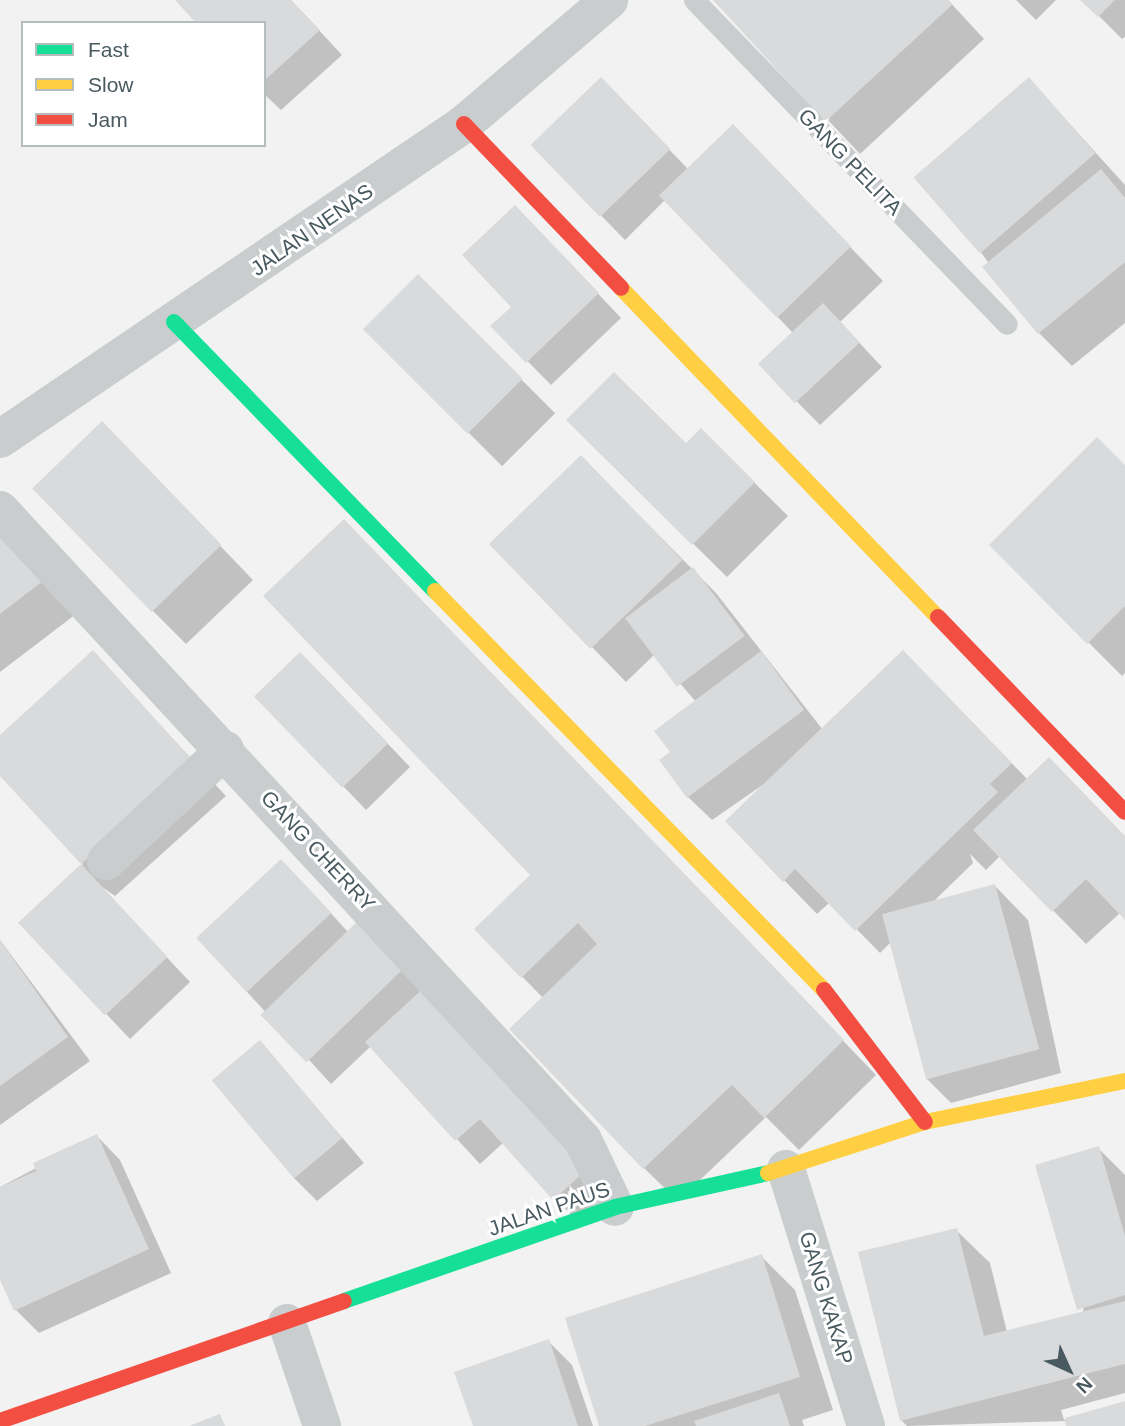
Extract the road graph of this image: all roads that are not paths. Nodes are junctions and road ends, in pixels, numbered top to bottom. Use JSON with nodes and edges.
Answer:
{"nodes":[{"id":1,"x":609,"y":0,"type":"edge"},
{"id":2,"x":694,"y":0,"type":"edge"},
{"id":3,"x":464,"y":124,"type":"junction"},
{"id":4,"x":174,"y":322,"type":"junction"},
{"id":5,"x":1007,"y":324,"type":"dead end"},
{"id":6,"x":0,"y":439,"type":"edge"},
{"id":7,"x":0,"y":510,"type":"edge"},
{"id":8,"x":225,"y":750,"type":"junction"},
{"id":9,"x":1125,"y":812,"type":"edge"},
{"id":10,"x":106,"y":861,"type":"dead end"},
{"id":11,"x":1125,"y":1081,"type":"edge"},
{"id":12,"x":925,"y":1122,"type":"junction"},
{"id":13,"x":786,"y":1169,"type":"junction"},
{"id":14,"x":615,"y":1207,"type":"junction"},
{"id":15,"x":288,"y":1323,"type":"junction"},
{"id":16,"x":0,"y":1421,"type":"edge"},
{"id":17,"x":322,"y":1426,"type":"edge"},
{"id":18,"x":866,"y":1426,"type":"edge"}],
"edges":[{"from":1,"to":3,"type":"street","name":"JALAN NENAS"},
{"from":2,"to":5,"type":"lane","name":"GANG PELITA"},
{"from":3,"to":4,"type":"street","name":"JALAN NENAS"},
{"from":3,"to":9,"type":"street"},
{"from":4,"to":6,"type":"street","name":"JALAN NENAS"},
{"from":4,"to":12,"type":"street"},
{"from":7,"to":8,"type":"street","name":"GANG CHERRY"},
{"from":8,"to":10,"type":"street"},
{"from":8,"to":14,"type":"street","name":"GANG CHERRY"},
{"from":11,"to":12,"type":"street","name":"JALAN PAUS"},
{"from":12,"to":13,"type":"street","name":"JALAN PAUS"},
{"from":13,"to":14,"type":"street","name":"JALAN PAUS"},
{"from":13,"to":18,"type":"street","name":"GANG KAKAP"},
{"from":14,"to":15,"type":"street","name":"JALAN PAUS"},
{"from":15,"to":16,"type":"street","name":"JALAN PAUS"},
{"from":15,"to":17,"type":"street"}]}
